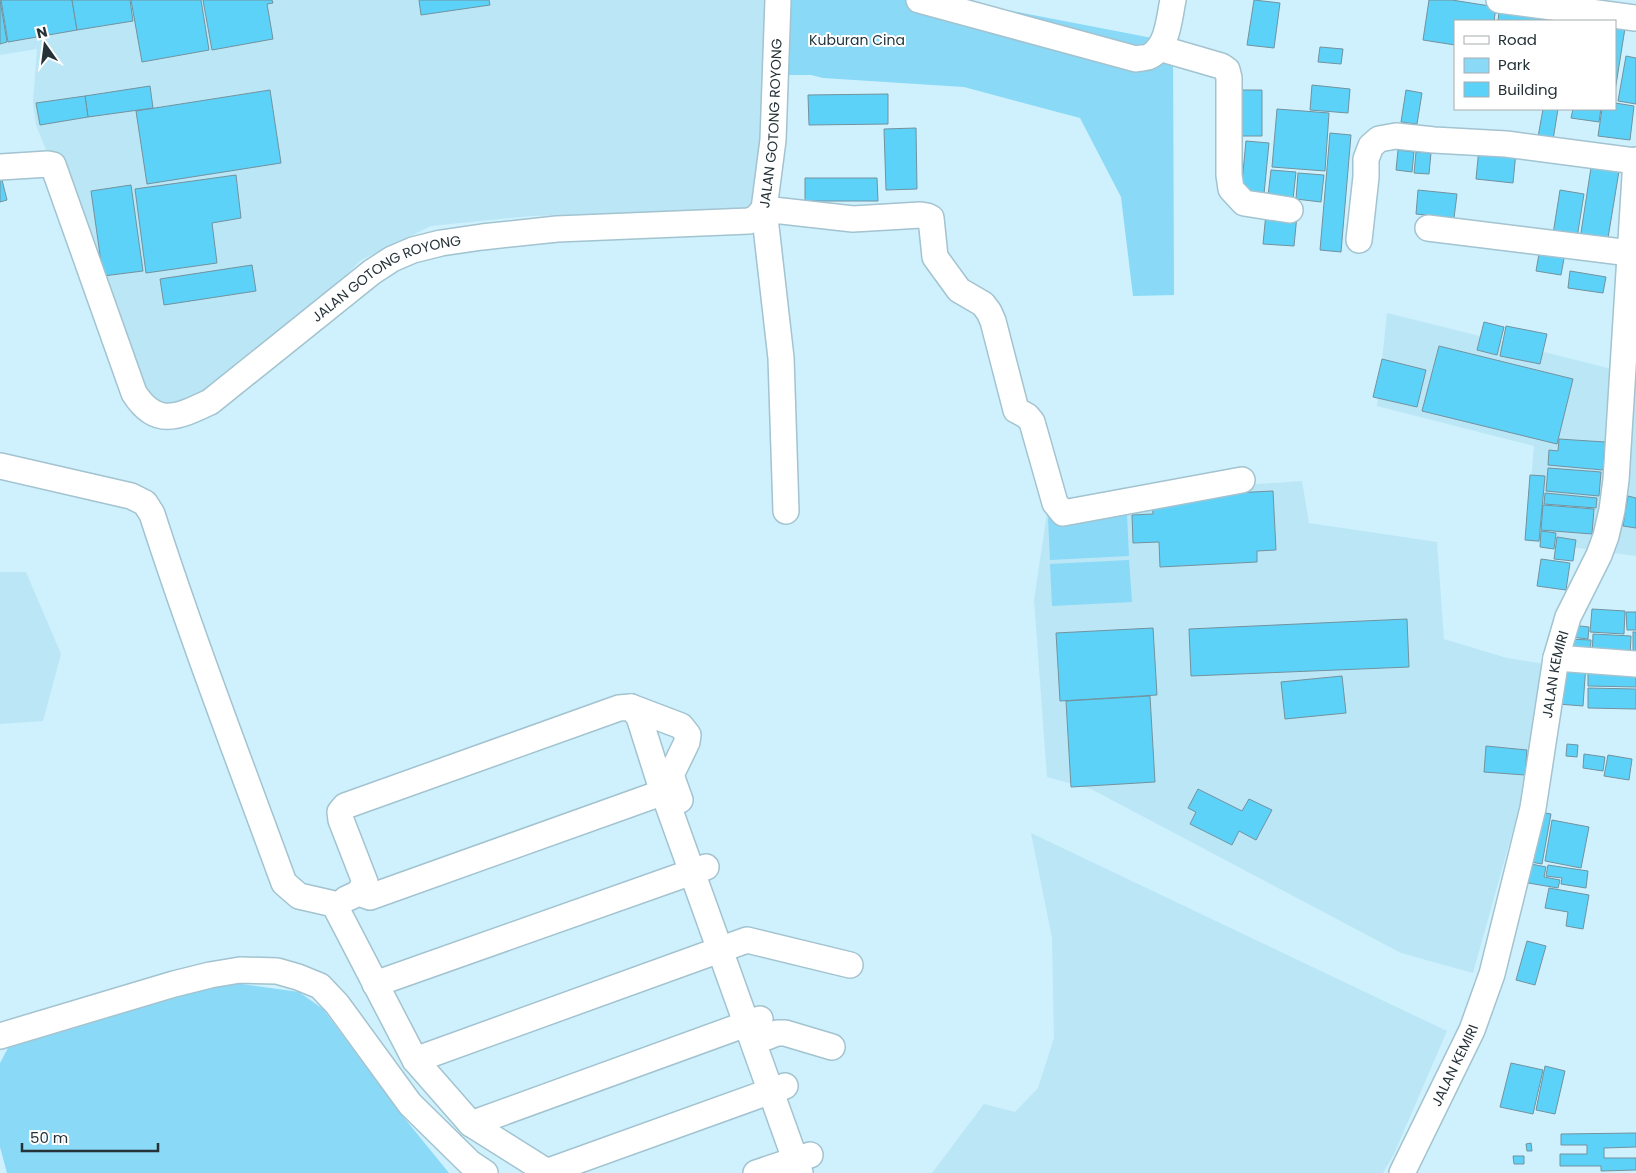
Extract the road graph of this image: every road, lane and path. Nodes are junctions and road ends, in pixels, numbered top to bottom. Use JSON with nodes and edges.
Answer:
{"nodes":[{"id":1,"x":778,"y":0,"type":"edge"},
{"id":2,"x":919,"y":0,"type":"edge"},
{"id":3,"x":1173,"y":0,"type":"edge"},
{"id":4,"x":1499,"y":0,"type":"edge"},
{"id":5,"x":1636,"y":18,"type":"edge"},
{"id":6,"x":1159,"y":48,"type":"junction"},
{"id":7,"x":1636,"y":160,"type":"edge"},
{"id":8,"x":0,"y":167,"type":"edge"},
{"id":9,"x":764,"y":209,"type":"junction"},
{"id":10,"x":1290,"y":210,"type":"dead end"},
{"id":11,"x":1428,"y":228,"type":"dead end"},
{"id":12,"x":1359,"y":240,"type":"dead end"},
{"id":13,"x":1630,"y":253,"type":"junction"},
{"id":14,"x":0,"y":466,"type":"edge"},
{"id":15,"x":1242,"y":480,"type":"dead end"},
{"id":16,"x":786,"y":511,"type":"dead end"},
{"id":17,"x":1556,"y":658,"type":"junction"},
{"id":18,"x":1636,"y":664,"type":"edge"},
{"id":19,"x":631,"y":707,"type":"junction"},
{"id":20,"x":667,"y":784,"type":"junction"},
{"id":21,"x":699,"y":869,"type":"junction"},
{"id":22,"x":362,"y":887,"type":"junction"},
{"id":23,"x":334,"y":904,"type":"junction"},
{"id":24,"x":726,"y":947,"type":"junction"},
{"id":25,"x":850,"y":965,"type":"dead end"},
{"id":26,"x":375,"y":984,"type":"junction"},
{"id":27,"x":758,"y":1027,"type":"junction"},
{"id":28,"x":0,"y":1036,"type":"edge"},
{"id":29,"x":0,"y":1045,"type":"edge"},
{"id":30,"x":832,"y":1047,"type":"dead end"},
{"id":31,"x":415,"y":1060,"type":"junction"},
{"id":32,"x":778,"y":1089,"type":"junction"},
{"id":33,"x":471,"y":1124,"type":"junction"},
{"id":34,"x":805,"y":1165,"type":"edge"},
{"id":35,"x":548,"y":1172,"type":"edge"},
{"id":36,"x":458,"y":1173,"type":"edge"},
{"id":37,"x":485,"y":1173,"type":"edge"},
{"id":38,"x":756,"y":1173,"type":"edge"},
{"id":39,"x":1402,"y":1173,"type":"edge"}],
"edges":[{"from":1,"to":9,"type":"street","name":"JALAN GOTONG ROYONG"},
{"from":2,"to":6,"type":"street"},
{"from":3,"to":6,"type":"street"},
{"from":4,"to":5,"type":"street"},
{"from":6,"to":10,"type":"street"},
{"from":7,"to":12,"type":"street"},
{"from":7,"to":13,"type":"street","name":"JALAN KEMIRI"},
{"from":8,"to":9,"type":"street","name":"JALAN GOTONG ROYONG"},
{"from":9,"to":15,"type":"street"},
{"from":9,"to":16,"type":"street"},
{"from":11,"to":13,"type":"street"},
{"from":13,"to":17,"type":"street","name":"JALAN KEMIRI"},
{"from":14,"to":23,"type":"street"},
{"from":17,"to":18,"type":"street"},
{"from":17,"to":39,"type":"street","name":"JALAN KEMIRI"},
{"from":19,"to":20,"type":"street"},
{"from":19,"to":20,"type":"street"},
{"from":19,"to":22,"type":"street"},
{"from":20,"to":21,"type":"street"},
{"from":20,"to":22,"type":"street"},
{"from":21,"to":24,"type":"street"},
{"from":21,"to":26,"type":"street"},
{"from":22,"to":23,"type":"street"},
{"from":23,"to":26,"type":"street"},
{"from":24,"to":25,"type":"street"},
{"from":24,"to":27,"type":"street"},
{"from":24,"to":31,"type":"street"},
{"from":26,"to":31,"type":"street"},
{"from":27,"to":30,"type":"street"},
{"from":27,"to":32,"type":"street"},
{"from":27,"to":33,"type":"street"},
{"from":28,"to":37,"type":"street"},
{"from":29,"to":36,"type":"street"},
{"from":31,"to":33,"type":"street"},
{"from":32,"to":34,"type":"street"},
{"from":32,"to":35,"type":"street"},
{"from":33,"to":35,"type":"street"},
{"from":34,"to":38,"type":"street"}]}
